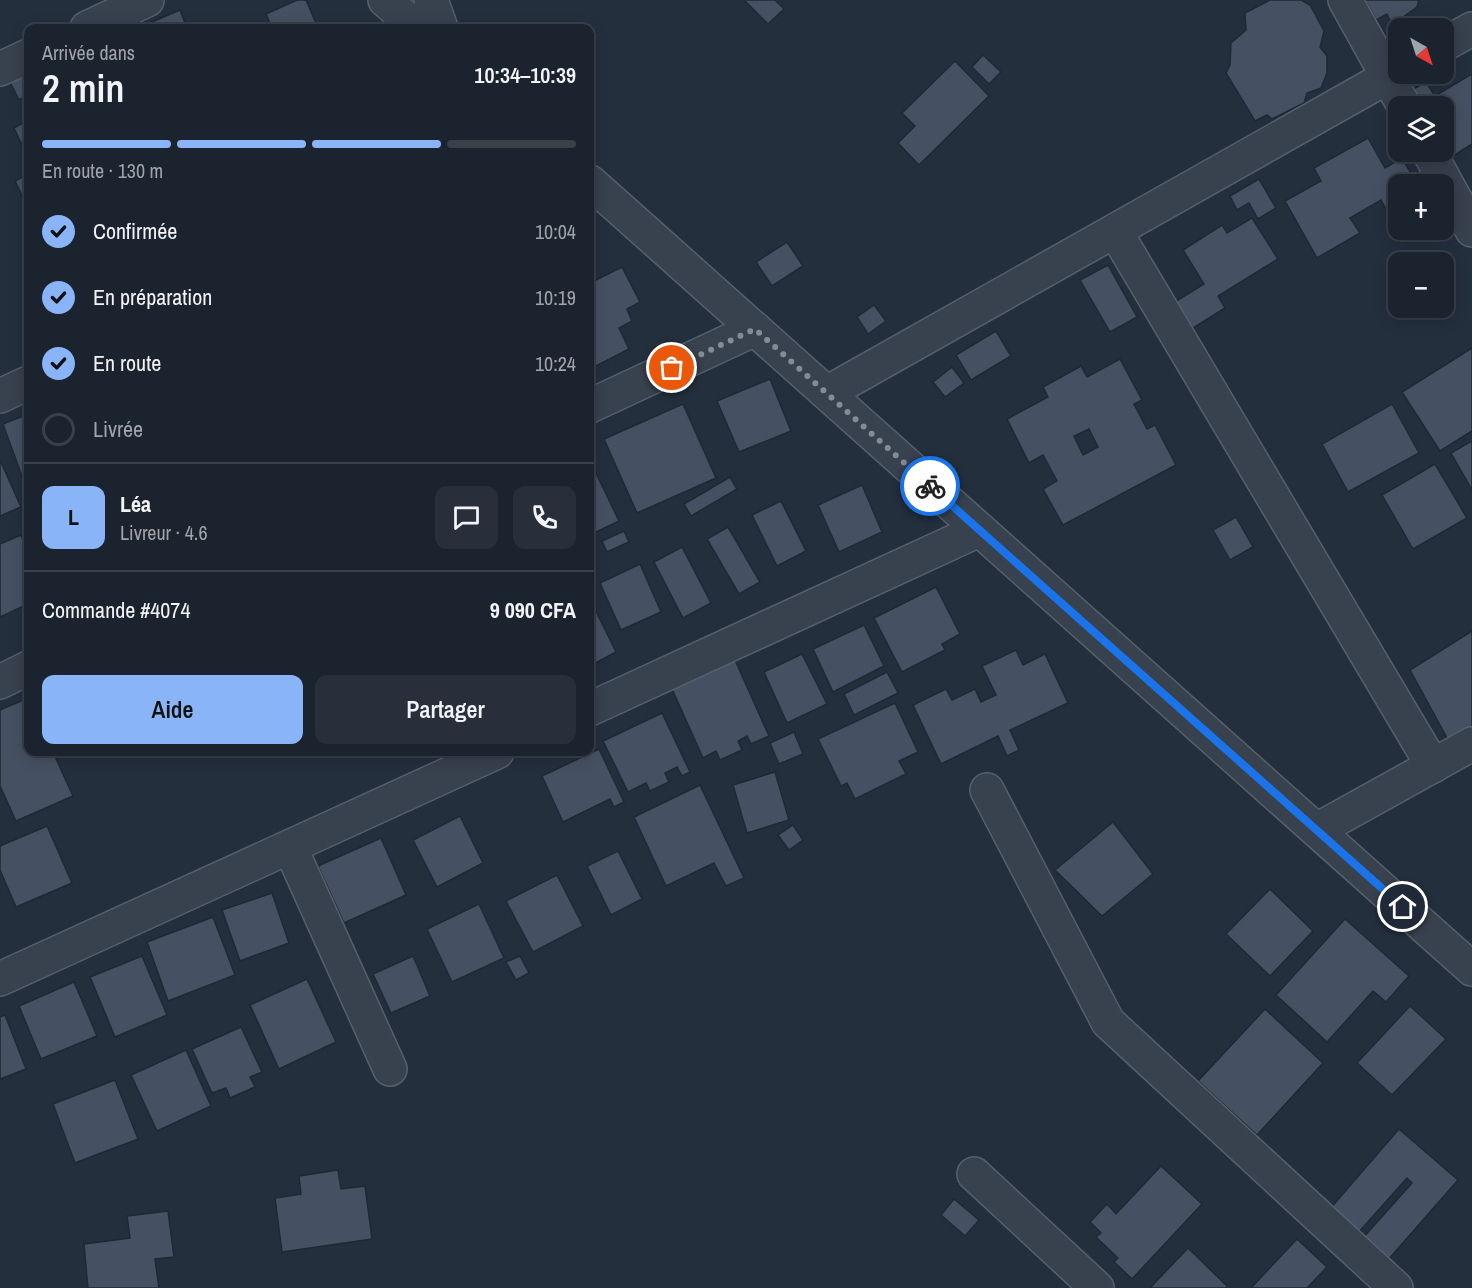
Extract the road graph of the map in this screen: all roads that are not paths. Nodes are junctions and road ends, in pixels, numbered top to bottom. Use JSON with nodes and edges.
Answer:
{"nodes":[{"id":1,"x":147,"y":0,"type":"edge"},
{"id":2,"x":385,"y":0,"type":"edge"},
{"id":3,"x":431,"y":0,"type":"edge"},
{"id":4,"x":1345,"y":0,"type":"edge"},
{"id":5,"x":96,"y":24,"type":"edge"},
{"id":6,"x":412,"y":24,"type":"edge"},
{"id":7,"x":440,"y":24,"type":"edge"},
{"id":8,"x":1472,"y":29,"type":"edge"},
{"id":9,"x":1454,"y":39,"type":"edge"},
{"id":10,"x":24,"y":58,"type":"edge"},
{"id":11,"x":1388,"y":66,"type":"edge"},
{"id":12,"x":0,"y":69,"type":"edge"},
{"id":13,"x":1388,"y":77,"type":"edge"},
{"id":14,"x":1435,"y":162,"type":"edge"},
{"id":15,"x":594,"y":186,"type":"edge"},
{"id":16,"x":1472,"y":230,"type":"edge"},
{"id":17,"x":1115,"y":231,"type":"junction"},
{"id":18,"x":755,"y":329,"type":"junction"},
{"id":19,"x":24,"y":385,"type":"edge"},
{"id":20,"x":827,"y":393,"type":"junction"},
{"id":21,"x":0,"y":396,"type":"edge"},
{"id":22,"x":594,"y":404,"type":"edge"},
{"id":23,"x":979,"y":530,"type":"junction"},
{"id":24,"x":24,"y":670,"type":"edge"},
{"id":25,"x":0,"y":682,"type":"edge"},
{"id":26,"x":594,"y":707,"type":"edge"},
{"id":27,"x":1472,"y":744,"type":"edge"},
{"id":28,"x":488,"y":756,"type":"edge"},
{"id":29,"x":1433,"y":766,"type":"junction"},
{"id":30,"x":987,"y":790,"type":"dead end"},
{"id":31,"x":1317,"y":830,"type":"junction"},
{"id":32,"x":290,"y":847,"type":"junction"},
{"id":33,"x":1472,"y":969,"type":"edge"},
{"id":34,"x":0,"y":980,"type":"edge"},
{"id":35,"x":390,"y":1069,"type":"dead end"},
{"id":36,"x":974,"y":1174,"type":"dead end"},
{"id":37,"x":1097,"y":1288,"type":"edge"},
{"id":38,"x":1396,"y":1288,"type":"edge"}],
"edges":[{"from":1,"to":5,"type":"street"},
{"from":2,"to":6,"type":"street"},
{"from":3,"to":7,"type":"street"},
{"from":4,"to":11,"type":"street"},
{"from":8,"to":9,"type":"street"},
{"from":10,"to":12,"type":"street"},
{"from":13,"to":17,"type":"street"},
{"from":14,"to":16,"type":"street"},
{"from":15,"to":18,"type":"street"},
{"from":17,"to":20,"type":"street"},
{"from":17,"to":29,"type":"street"},
{"from":18,"to":20,"type":"street"},
{"from":18,"to":22,"type":"street"},
{"from":19,"to":21,"type":"street"},
{"from":20,"to":23,"type":"street"},
{"from":23,"to":26,"type":"street"},
{"from":23,"to":31,"type":"street"},
{"from":24,"to":25,"type":"street"},
{"from":27,"to":29,"type":"street"},
{"from":28,"to":32,"type":"street"},
{"from":29,"to":31,"type":"street"},
{"from":30,"to":38,"type":"street"},
{"from":31,"to":33,"type":"street"},
{"from":32,"to":34,"type":"street"},
{"from":32,"to":35,"type":"street"},
{"from":36,"to":37,"type":"street"}]}
